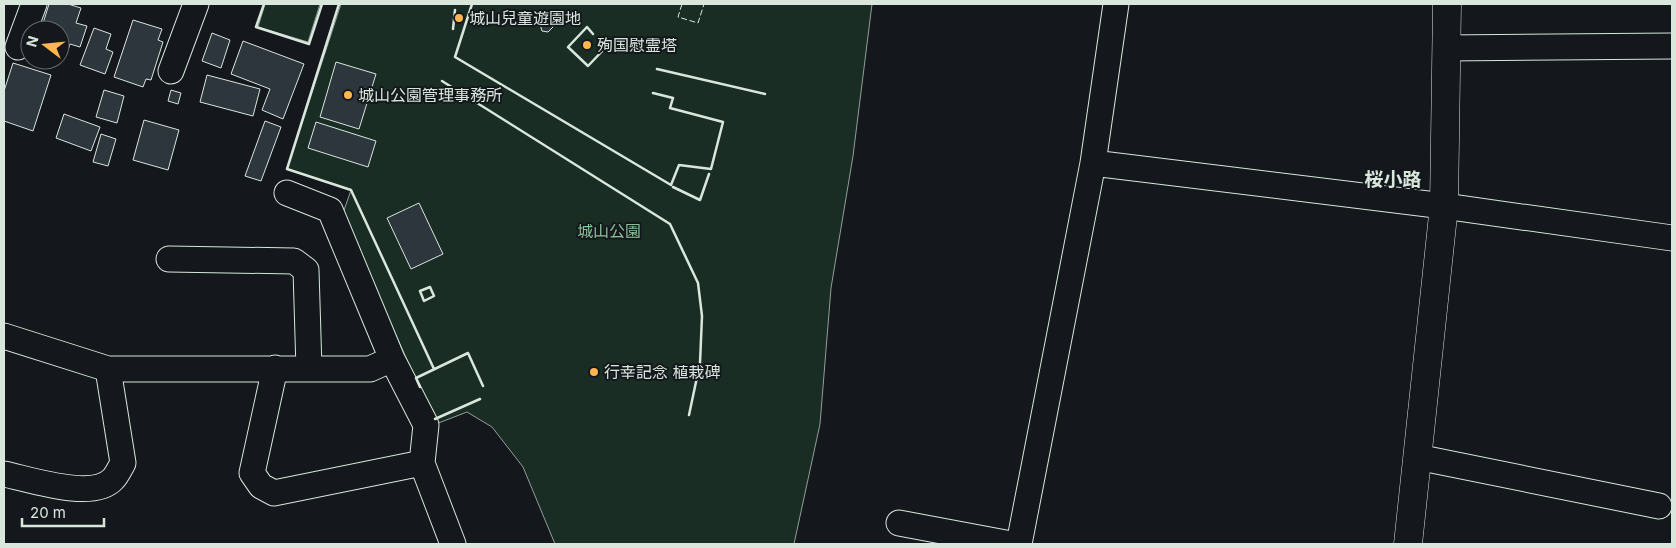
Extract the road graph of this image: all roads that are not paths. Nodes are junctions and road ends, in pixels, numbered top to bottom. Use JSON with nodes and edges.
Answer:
{"nodes":[{"id":1,"x":34,"y":4,"type":"edge"},
{"id":2,"x":196,"y":4,"type":"edge"},
{"id":3,"x":1116,"y":4,"type":"edge"},
{"id":4,"x":1447,"y":4,"type":"edge"},
{"id":5,"x":1672,"y":46,"type":"edge"},
{"id":6,"x":18,"y":47,"type":"dead end"},
{"id":7,"x":1446,"y":48,"type":"junction"},
{"id":8,"x":171,"y":71,"type":"dead end"},
{"id":9,"x":1093,"y":163,"type":"junction"},
{"id":10,"x":287,"y":193,"type":"dead end"},
{"id":11,"x":1444,"y":206,"type":"junction"},
{"id":12,"x":1672,"y":238,"type":"edge"},
{"id":13,"x":169,"y":259,"type":"dead end"},
{"id":14,"x":4,"y":336,"type":"edge"},
{"id":15,"x":392,"y":359,"type":"junction"},
{"id":16,"x":275,"y":368,"type":"junction"},
{"id":17,"x":108,"y":369,"type":"junction"},
{"id":18,"x":309,"y":369,"type":"junction"},
{"id":19,"x":1417,"y":458,"type":"junction"},
{"id":20,"x":422,"y":463,"type":"junction"},
{"id":21,"x":4,"y":474,"type":"edge"},
{"id":22,"x":1659,"y":506,"type":"dead end"},
{"id":23,"x":900,"y":523,"type":"dead end"},
{"id":24,"x":454,"y":544,"type":"edge"},
{"id":25,"x":1011,"y":544,"type":"edge"},
{"id":26,"x":1019,"y":544,"type":"edge"},
{"id":27,"x":1408,"y":544,"type":"edge"}],
"edges":[{"from":1,"to":6,"type":"street"},
{"from":2,"to":8,"type":"street"},
{"from":3,"to":9,"type":"street"},
{"from":4,"to":7,"type":"street"},
{"from":5,"to":7,"type":"street"},
{"from":7,"to":11,"type":"street"},
{"from":9,"to":11,"type":"street"},
{"from":9,"to":26,"type":"street"},
{"from":10,"to":15,"type":"street"},
{"from":11,"to":12,"type":"street"},
{"from":11,"to":19,"type":"street"},
{"from":13,"to":18,"type":"street"},
{"from":14,"to":17,"type":"street"},
{"from":15,"to":18,"type":"street"},
{"from":15,"to":20,"type":"street"},
{"from":16,"to":17,"type":"street"},
{"from":16,"to":18,"type":"street"},
{"from":16,"to":20,"type":"street"},
{"from":17,"to":21,"type":"street"},
{"from":19,"to":22,"type":"street"},
{"from":19,"to":27,"type":"street"},
{"from":20,"to":24,"type":"street"},
{"from":23,"to":25,"type":"street"}]}
